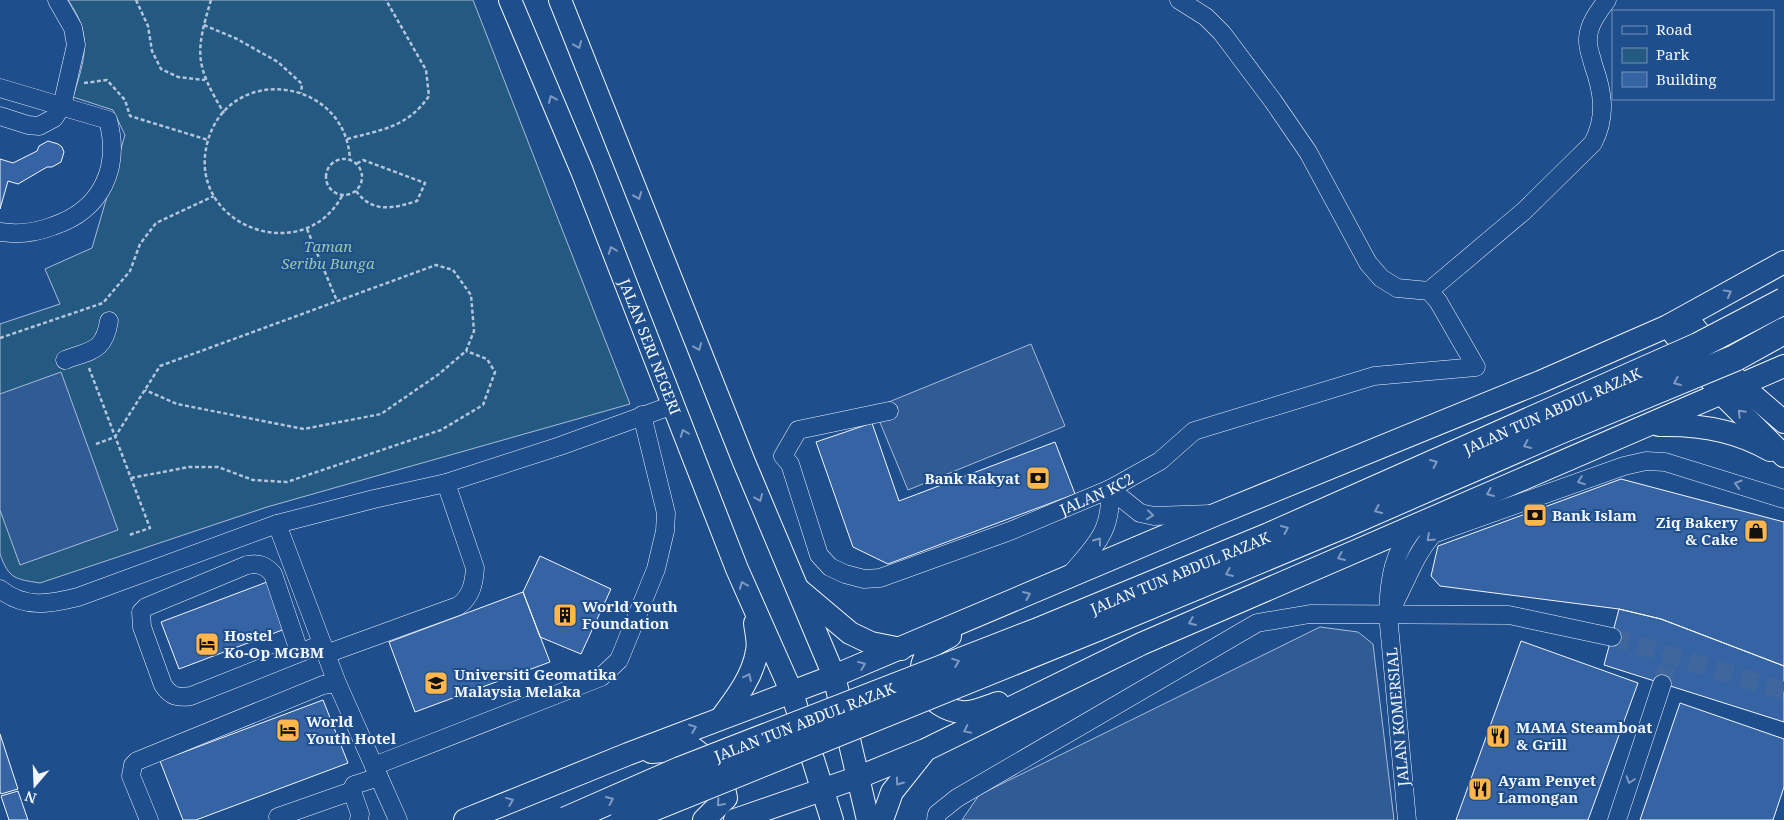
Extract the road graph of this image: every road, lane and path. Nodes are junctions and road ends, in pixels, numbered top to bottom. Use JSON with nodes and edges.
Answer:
{"nodes":[{"id":1,"x":58,"y":0,"type":"edge"},
{"id":2,"x":136,"y":0,"type":"edge"},
{"id":3,"x":211,"y":0,"type":"edge"},
{"id":4,"x":386,"y":0,"type":"edge"},
{"id":5,"x":510,"y":0,"type":"edge"},
{"id":6,"x":560,"y":0,"type":"edge"},
{"id":7,"x":1179,"y":0,"type":"edge"},
{"id":8,"x":1607,"y":0,"type":"edge"},
{"id":9,"x":204,"y":25,"type":"junction"},
{"id":10,"x":205,"y":80,"type":"junction"},
{"id":11,"x":67,"y":86,"type":"junction"},
{"id":12,"x":0,"y":88,"type":"edge"},
{"id":13,"x":301,"y":93,"type":"junction"},
{"id":14,"x":62,"y":106,"type":"junction"},
{"id":15,"x":224,"y":113,"type":"junction"},
{"id":16,"x":0,"y":116,"type":"edge"},
{"id":17,"x":347,"y":139,"type":"junction"},
{"id":18,"x":208,"y":140,"type":"junction"},
{"id":19,"x":350,"y":160,"type":"junction"},
{"id":20,"x":356,"y":164,"type":"junction"},
{"id":21,"x":356,"y":191,"type":"junction"},
{"id":22,"x":214,"y":196,"type":"junction"},
{"id":23,"x":342,"y":196,"type":"junction"},
{"id":24,"x":307,"y":228,"type":"junction"},
{"id":25,"x":0,"y":232,"type":"edge"},
{"id":26,"x":1784,"y":262,"type":"edge"},
{"id":27,"x":1429,"y":291,"type":"junction"},
{"id":28,"x":337,"y":301,"type":"junction"},
{"id":29,"x":1784,"y":301,"type":"edge"},
{"id":30,"x":109,"y":322,"type":"dead end"},
{"id":31,"x":1677,"y":322,"type":"junction"},
{"id":32,"x":1784,"y":331,"type":"edge"},
{"id":33,"x":0,"y":338,"type":"edge"},
{"id":34,"x":466,"y":351,"type":"junction"},
{"id":35,"x":83,"y":353,"type":"junction"},
{"id":36,"x":65,"y":360,"type":"dead end"},
{"id":37,"x":1784,"y":366,"type":"edge"},
{"id":38,"x":1540,"y":382,"type":"junction"},
{"id":39,"x":145,"y":390,"type":"junction"},
{"id":40,"x":1732,"y":390,"type":"junction"},
{"id":41,"x":673,"y":405,"type":"junction"},
{"id":42,"x":889,"y":411,"type":"dead end"},
{"id":43,"x":642,"y":415,"type":"junction"},
{"id":44,"x":1784,"y":422,"type":"edge"},
{"id":45,"x":1648,"y":425,"type":"junction"},
{"id":46,"x":115,"y":437,"type":"junction"},
{"id":47,"x":96,"y":444,"type":"dead end"},
{"id":48,"x":1592,"y":450,"type":"junction"},
{"id":49,"x":1784,"y":457,"type":"edge"},
{"id":50,"x":131,"y":478,"type":"junction"},
{"id":51,"x":446,"y":483,"type":"junction"},
{"id":52,"x":1110,"y":489,"type":"junction"},
{"id":53,"x":1784,"y":499,"type":"edge"},
{"id":54,"x":1217,"y":514,"type":"junction"},
{"id":55,"x":277,"y":524,"type":"junction"},
{"id":56,"x":1417,"y":524,"type":"junction"},
{"id":57,"x":129,"y":535,"type":"dead end"},
{"id":58,"x":1067,"y":578,"type":"junction"},
{"id":59,"x":796,"y":588,"type":"junction"},
{"id":60,"x":0,"y":589,"type":"edge"},
{"id":61,"x":1004,"y":605,"type":"junction"},
{"id":62,"x":754,"y":610,"type":"junction"},
{"id":63,"x":1388,"y":614,"type":"junction"},
{"id":64,"x":1612,"y":637,"type":"tunnel mouth"},
{"id":65,"x":324,"y":649,"type":"junction"},
{"id":66,"x":900,"y":649,"type":"junction"},
{"id":67,"x":299,"y":651,"type":"junction"},
{"id":68,"x":834,"y":676,"type":"junction"},
{"id":69,"x":337,"y":684,"type":"junction"},
{"id":70,"x":1662,"y":684,"type":"tunnel mouth"},
{"id":71,"x":1052,"y":688,"type":"junction"},
{"id":72,"x":792,"y":693,"type":"junction"},
{"id":73,"x":722,"y":717,"type":"junction"},
{"id":74,"x":925,"y":750,"type":"junction"},
{"id":75,"x":628,"y":754,"type":"junction"},
{"id":76,"x":377,"y":771,"type":"junction"},
{"id":77,"x":859,"y":776,"type":"junction"},
{"id":78,"x":822,"y":788,"type":"junction"},
{"id":79,"x":352,"y":791,"type":"junction"},
{"id":80,"x":758,"y":812,"type":"junction"},
{"id":81,"x":278,"y":817,"type":"dead end"},
{"id":82,"x":149,"y":820,"type":"edge"},
{"id":83,"x":359,"y":820,"type":"edge"},
{"id":84,"x":398,"y":820,"type":"edge"},
{"id":85,"x":465,"y":820,"type":"edge"},
{"id":86,"x":566,"y":820,"type":"edge"},
{"id":87,"x":623,"y":820,"type":"edge"},
{"id":88,"x":704,"y":820,"type":"edge"},
{"id":89,"x":735,"y":820,"type":"edge"},
{"id":90,"x":783,"y":820,"type":"edge"},
{"id":91,"x":832,"y":820,"type":"edge"},
{"id":92,"x":868,"y":820,"type":"edge"},
{"id":93,"x":882,"y":820,"type":"edge"},
{"id":94,"x":936,"y":820,"type":"edge"},
{"id":95,"x":1407,"y":820,"type":"edge"},
{"id":96,"x":1617,"y":820,"type":"edge"}],
"edges":[{"from":1,"to":11,"type":"street"},
{"from":2,"to":10,"type":"path"},
{"from":3,"to":9,"type":"path"},
{"from":4,"to":17,"type":"path"},
{"from":41,"to":5,"type":"main road","name":"JALAN SERI NEGERI","one_way":true},
{"from":6,"to":59,"type":"main road","one_way":true},
{"from":7,"to":27,"type":"street"},
{"from":8,"to":27,"type":"street"},
{"from":9,"to":10,"type":"path"},
{"from":9,"to":13,"type":"path"},
{"from":10,"to":15,"type":"path"},
{"from":11,"to":14,"type":"street"},
{"from":11,"to":18,"type":"path"},
{"from":12,"to":14,"type":"street"},
{"from":13,"to":15,"type":"path"},
{"from":13,"to":17,"type":"path"},
{"from":14,"to":16,"type":"street"},
{"from":14,"to":25,"type":"street"},
{"from":15,"to":18,"type":"path"},
{"from":17,"to":19,"type":"path"},
{"from":18,"to":22,"type":"path"},
{"from":19,"to":20,"type":"path"},
{"from":19,"to":23,"type":"path"},
{"from":20,"to":21,"type":"path"},
{"from":20,"to":21,"type":"path"},
{"from":21,"to":23,"type":"path"},
{"from":22,"to":24,"type":"path"},
{"from":22,"to":33,"type":"path"},
{"from":23,"to":24,"type":"path"},
{"from":24,"to":28,"type":"path"},
{"from":31,"to":26,"type":"main road","one_way":true},
{"from":27,"to":52,"type":"street","name":"JALAN KC2"},
{"from":28,"to":34,"type":"path"},
{"from":28,"to":39,"type":"path"},
{"from":86,"to":29,"type":"highway","name":"JALAN TUN ABDUL RAZAK","one_way":true,"bridge":true},
{"from":30,"to":35,"type":"street"},
{"from":31,"to":38,"type":"main road"},
{"from":31,"to":40,"type":"main road"},
{"from":32,"to":87,"type":"highway","name":"JALAN TUN ABDUL RAZAK","one_way":true,"bridge":true},
{"from":34,"to":39,"type":"path"},
{"from":34,"to":50,"type":"path"},
{"from":35,"to":36,"type":"street"},
{"from":35,"to":46,"type":"path"},
{"from":37,"to":40,"type":"main road"},
{"from":38,"to":48,"type":"main road"},
{"from":38,"to":54,"type":"main road"},
{"from":39,"to":46,"type":"path"},
{"from":40,"to":44,"type":"main road"},
{"from":40,"to":45,"type":"main road"},
{"from":49,"to":40,"type":"main road","one_way":true},
{"from":41,"to":43,"type":"street"},
{"from":62,"to":41,"type":"main road","name":"JALAN SERI NEGERI","one_way":true},
{"from":42,"to":52,"type":"street","name":"JALAN KC2"},
{"from":43,"to":51,"type":"street"},
{"from":43,"to":76,"type":"street"},
{"from":45,"to":48,"type":"main road"},
{"from":45,"to":49,"type":"main road"},
{"from":46,"to":47,"type":"path"},
{"from":46,"to":50,"type":"path"},
{"from":48,"to":56,"type":"main road","one_way":true},
{"from":50,"to":57,"type":"path"},
{"from":51,"to":55,"type":"street"},
{"from":51,"to":65,"type":"street"},
{"from":52,"to":54,"type":"street","one_way":true},
{"from":58,"to":52,"type":"street","one_way":true},
{"from":53,"to":63,"type":"street","one_way":true},
{"from":54,"to":58,"type":"main road"},
{"from":55,"to":60,"type":"street"},
{"from":55,"to":65,"type":"street"},
{"from":56,"to":63,"type":"street","name":"JALAN KOMERSIAL"},
{"from":56,"to":71,"type":"main road","one_way":true},
{"from":61,"to":58,"type":"main road","one_way":true},
{"from":59,"to":66,"type":"main road"},
{"from":59,"to":68,"type":"main road"},
{"from":61,"to":66,"type":"main road"},
{"from":61,"to":71,"type":"main road"},
{"from":62,"to":72,"type":"main road","name":"JALAN SERI NEGERI"},
{"from":73,"to":62,"type":"main road","one_way":true},
{"from":63,"to":64,"type":"street"},
{"from":63,"to":94,"type":"street"},
{"from":63,"to":95,"type":"street","name":"JALAN KOMERSIAL"},
{"from":65,"to":67,"type":"street"},
{"from":65,"to":69,"type":"street"},
{"from":68,"to":66,"type":"main road","one_way":true},
{"from":67,"to":67,"type":"street"},
{"from":68,"to":72,"type":"main road"},
{"from":68,"to":77,"type":"main road"},
{"from":69,"to":76,"type":"street"},
{"from":69,"to":82,"type":"street"},
{"from":70,"to":96,"type":"street","one_way":true},
{"from":71,"to":74,"type":"main road","one_way":true},
{"from":72,"to":73,"type":"main road"},
{"from":72,"to":78,"type":"main road","name":"JALAN SERI NEGERI"},
{"from":75,"to":73,"type":"main road","one_way":true},
{"from":74,"to":77,"type":"main road"},
{"from":74,"to":93,"type":"main road","one_way":true},
{"from":85,"to":75,"type":"main road","one_way":true},
{"from":75,"to":88,"type":"main road","one_way":true},
{"from":76,"to":79,"type":"street"},
{"from":76,"to":84,"type":"street"},
{"from":77,"to":78,"type":"main road"},
{"from":77,"to":92,"type":"main road"},
{"from":78,"to":80,"type":"main road"},
{"from":78,"to":91,"type":"main road","name":"JALAN SERI NEGERI"},
{"from":79,"to":81,"type":"street"},
{"from":79,"to":83,"type":"street"},
{"from":80,"to":89,"type":"main road"},
{"from":80,"to":90,"type":"main road"}]}
